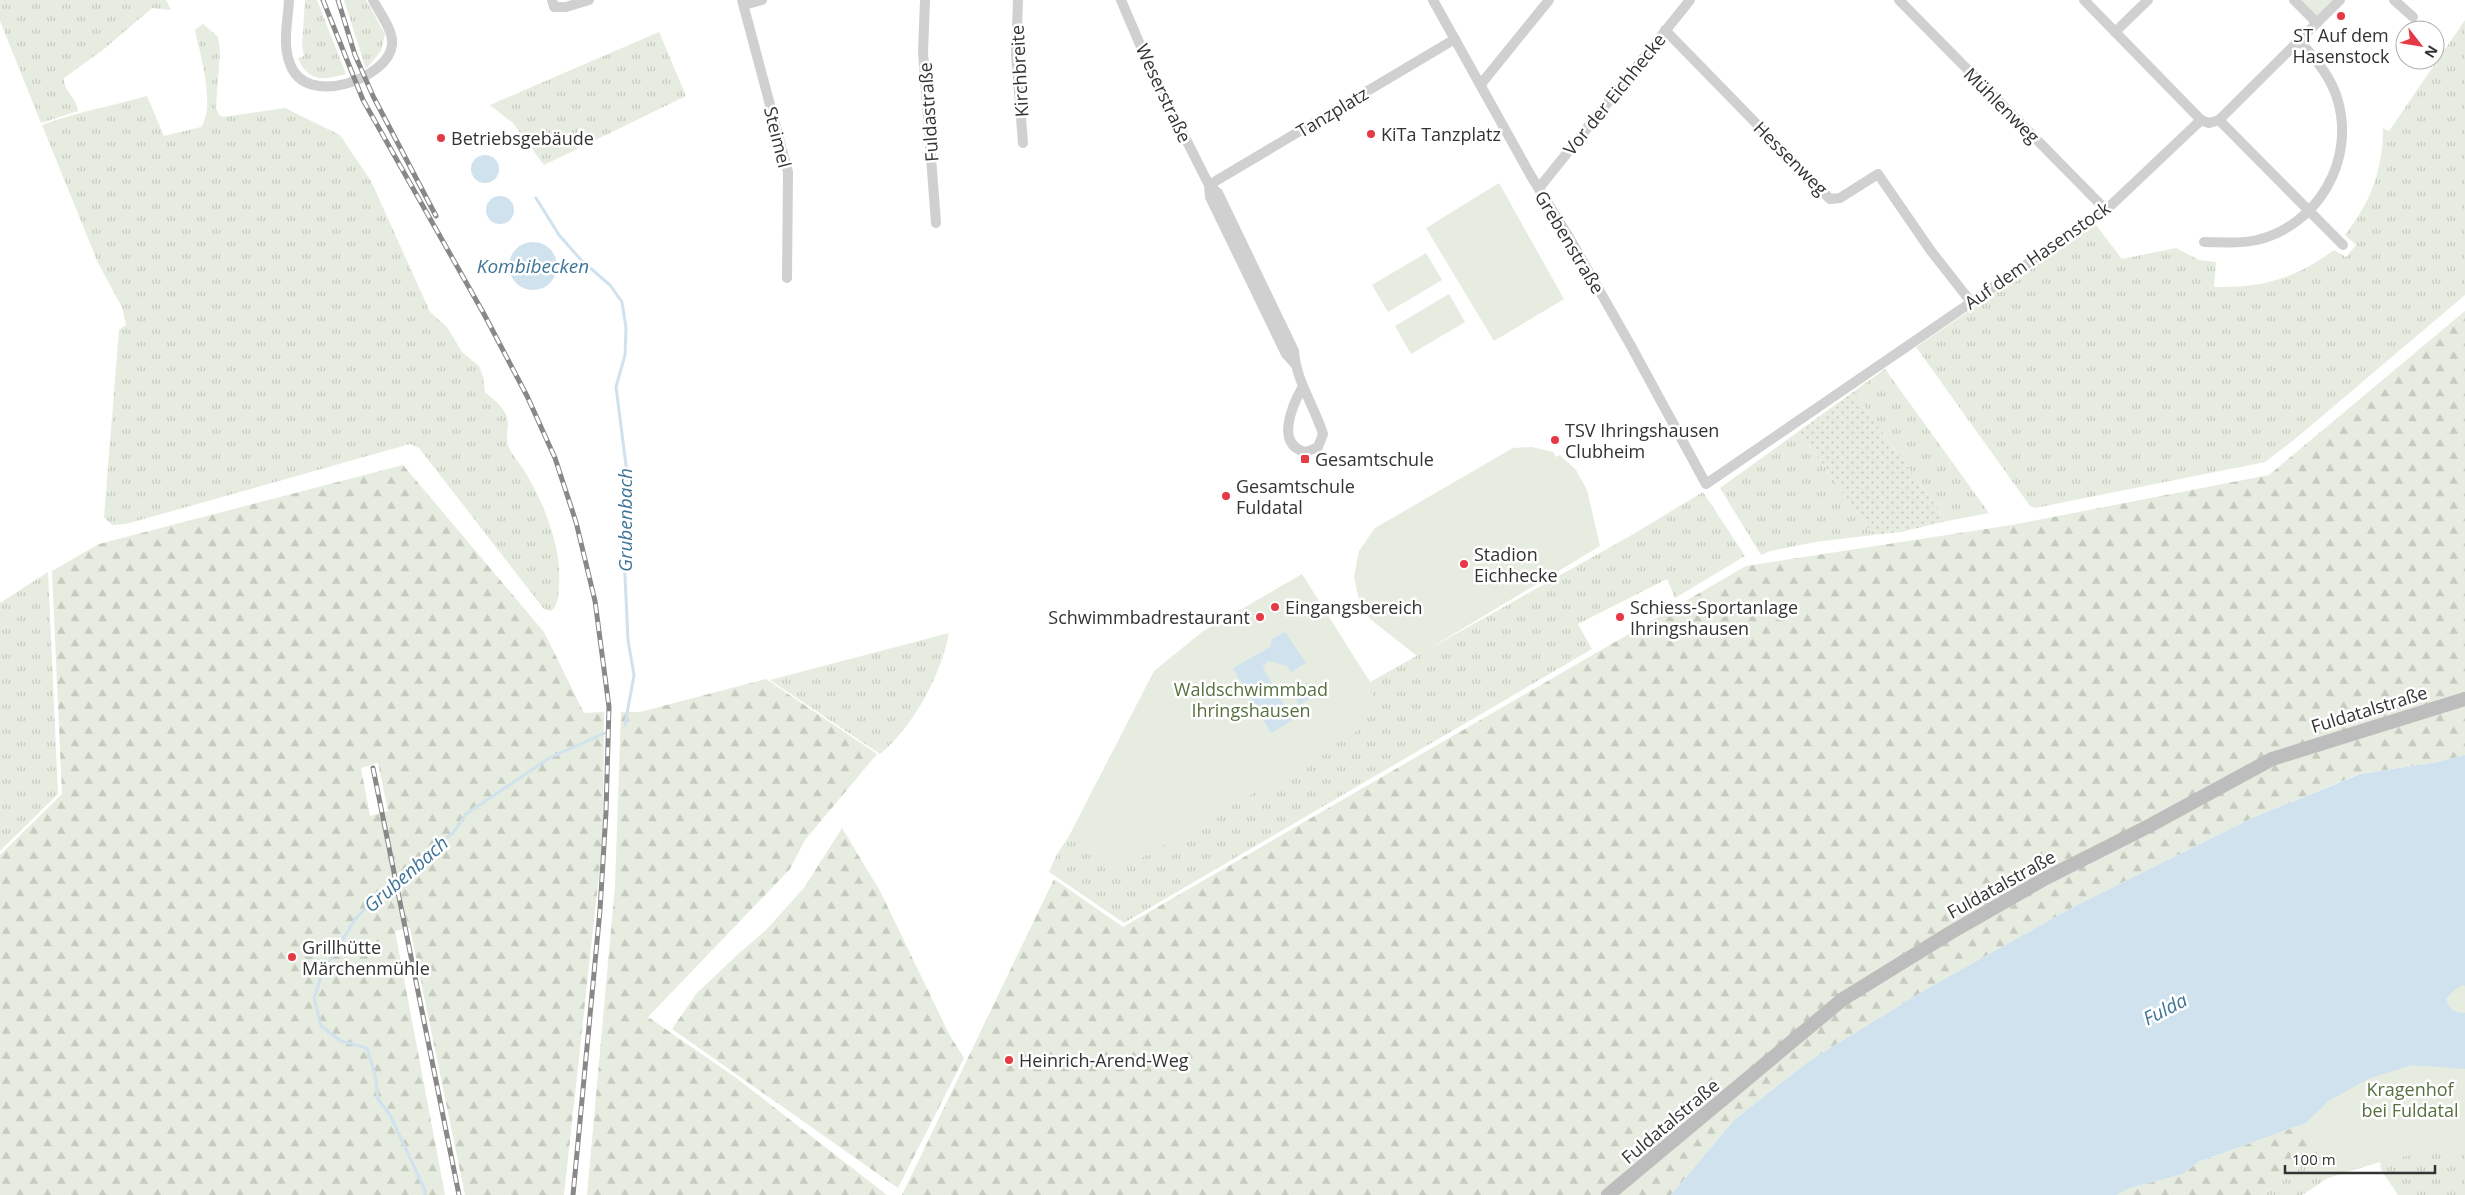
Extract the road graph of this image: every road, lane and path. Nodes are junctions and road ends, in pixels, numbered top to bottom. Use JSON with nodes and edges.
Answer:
{"nodes":[{"id":1,"x":289,"y":0,"type":"edge"},
{"id":2,"x":373,"y":0,"type":"edge"},
{"id":3,"x":552,"y":0,"type":"edge"},
{"id":4,"x":589,"y":0,"type":"edge"},
{"id":5,"x":762,"y":0,"type":"edge"},
{"id":6,"x":925,"y":0,"type":"edge"},
{"id":7,"x":1018,"y":0,"type":"edge"},
{"id":8,"x":1121,"y":0,"type":"edge"},
{"id":9,"x":1433,"y":0,"type":"edge"},
{"id":10,"x":1549,"y":0,"type":"edge"},
{"id":11,"x":1690,"y":0,"type":"edge"},
{"id":12,"x":1899,"y":0,"type":"edge"},
{"id":13,"x":2084,"y":0,"type":"edge"},
{"id":14,"x":2148,"y":0,"type":"edge"},
{"id":15,"x":2294,"y":0,"type":"edge"},
{"id":16,"x":2340,"y":0,"type":"edge"},
{"id":17,"x":2394,"y":0,"type":"edge"},
{"id":18,"x":743,"y":2,"type":"edge"},
{"id":19,"x":2413,"y":17,"type":"dead end"},
{"id":20,"x":2317,"y":23,"type":"junction"},
{"id":21,"x":1665,"y":30,"type":"junction"},
{"id":22,"x":2115,"y":32,"type":"junction"},
{"id":23,"x":1455,"y":38,"type":"junction"},
{"id":24,"x":2299,"y":40,"type":"junction"},
{"id":25,"x":1481,"y":84,"type":"junction"},
{"id":26,"x":2201,"y":120,"type":"junction"},
{"id":27,"x":2219,"y":120,"type":"junction"},
{"id":28,"x":1023,"y":143,"type":"dead end"},
{"id":29,"x":1209,"y":185,"type":"junction"},
{"id":30,"x":1539,"y":188,"type":"junction"},
{"id":31,"x":2106,"y":210,"type":"junction"},
{"id":32,"x":2308,"y":211,"type":"junction"},
{"id":33,"x":936,"y":224,"type":"dead end"},
{"id":34,"x":2204,"y":242,"type":"dead end"},
{"id":35,"x":2343,"y":245,"type":"dead end"},
{"id":36,"x":788,"y":278,"type":"dead end"},
{"id":37,"x":1971,"y":302,"type":"junction"},
{"id":38,"x":1302,"y":388,"type":"junction"},
{"id":39,"x":1706,"y":484,"type":"joint"},
{"id":40,"x":2465,"y":698,"type":"edge"},
{"id":41,"x":1608,"y":1195,"type":"edge"}],
"edges":[{"from":1,"to":2,"type":"street"},
{"from":3,"to":4,"type":"street"},
{"from":5,"to":18,"type":"street"},
{"from":6,"to":33,"type":"street","name":"Fuldastraße"},
{"from":7,"to":28,"type":"street","name":"Kirchbreite"},
{"from":8,"to":29,"type":"street","name":"Weserstraße"},
{"from":9,"to":23,"type":"street","name":"Grebenstraße"},
{"from":10,"to":25,"type":"street"},
{"from":11,"to":21,"type":"street","name":"Vor der Eichhecke"},
{"from":12,"to":31,"type":"street","name":"Mühlenweg"},
{"from":13,"to":22,"type":"street"},
{"from":14,"to":22,"type":"street"},
{"from":15,"to":20,"type":"street"},
{"from":16,"to":20,"type":"street"},
{"from":17,"to":19,"type":"street"},
{"from":18,"to":36,"type":"street","name":"Steimel"},
{"from":20,"to":24,"type":"street"},
{"from":21,"to":30,"type":"street","name":"Vor der Eichhecke"},
{"from":21,"to":37,"type":"street","name":"Hessenweg"},
{"from":22,"to":26,"type":"street"},
{"from":23,"to":25,"type":"street","name":"Grebenstraße"},
{"from":23,"to":29,"type":"street","name":"Tanzplatz"},
{"from":24,"to":27,"type":"street"},
{"from":24,"to":32,"type":"street"},
{"from":25,"to":30,"type":"street","name":"Grebenstraße"},
{"from":26,"to":27,"type":"street"},
{"from":26,"to":31,"type":"street","name":"Auf dem Hasenstock"},
{"from":27,"to":32,"type":"street"},
{"from":29,"to":38,"type":"street","name":"Weserstraße"},
{"from":30,"to":39,"type":"street","name":"Grebenstraße"},
{"from":31,"to":37,"type":"street","name":"Auf dem Hasenstock"},
{"from":32,"to":34,"type":"street"},
{"from":32,"to":35,"type":"street"},
{"from":37,"to":39,"type":"street","name":"Auf dem Hasenstock"},
{"from":38,"to":38,"type":"street","name":"Weserstraße"},
{"from":40,"to":41,"type":"main road","name":"Fuldatalstraße"}]}
